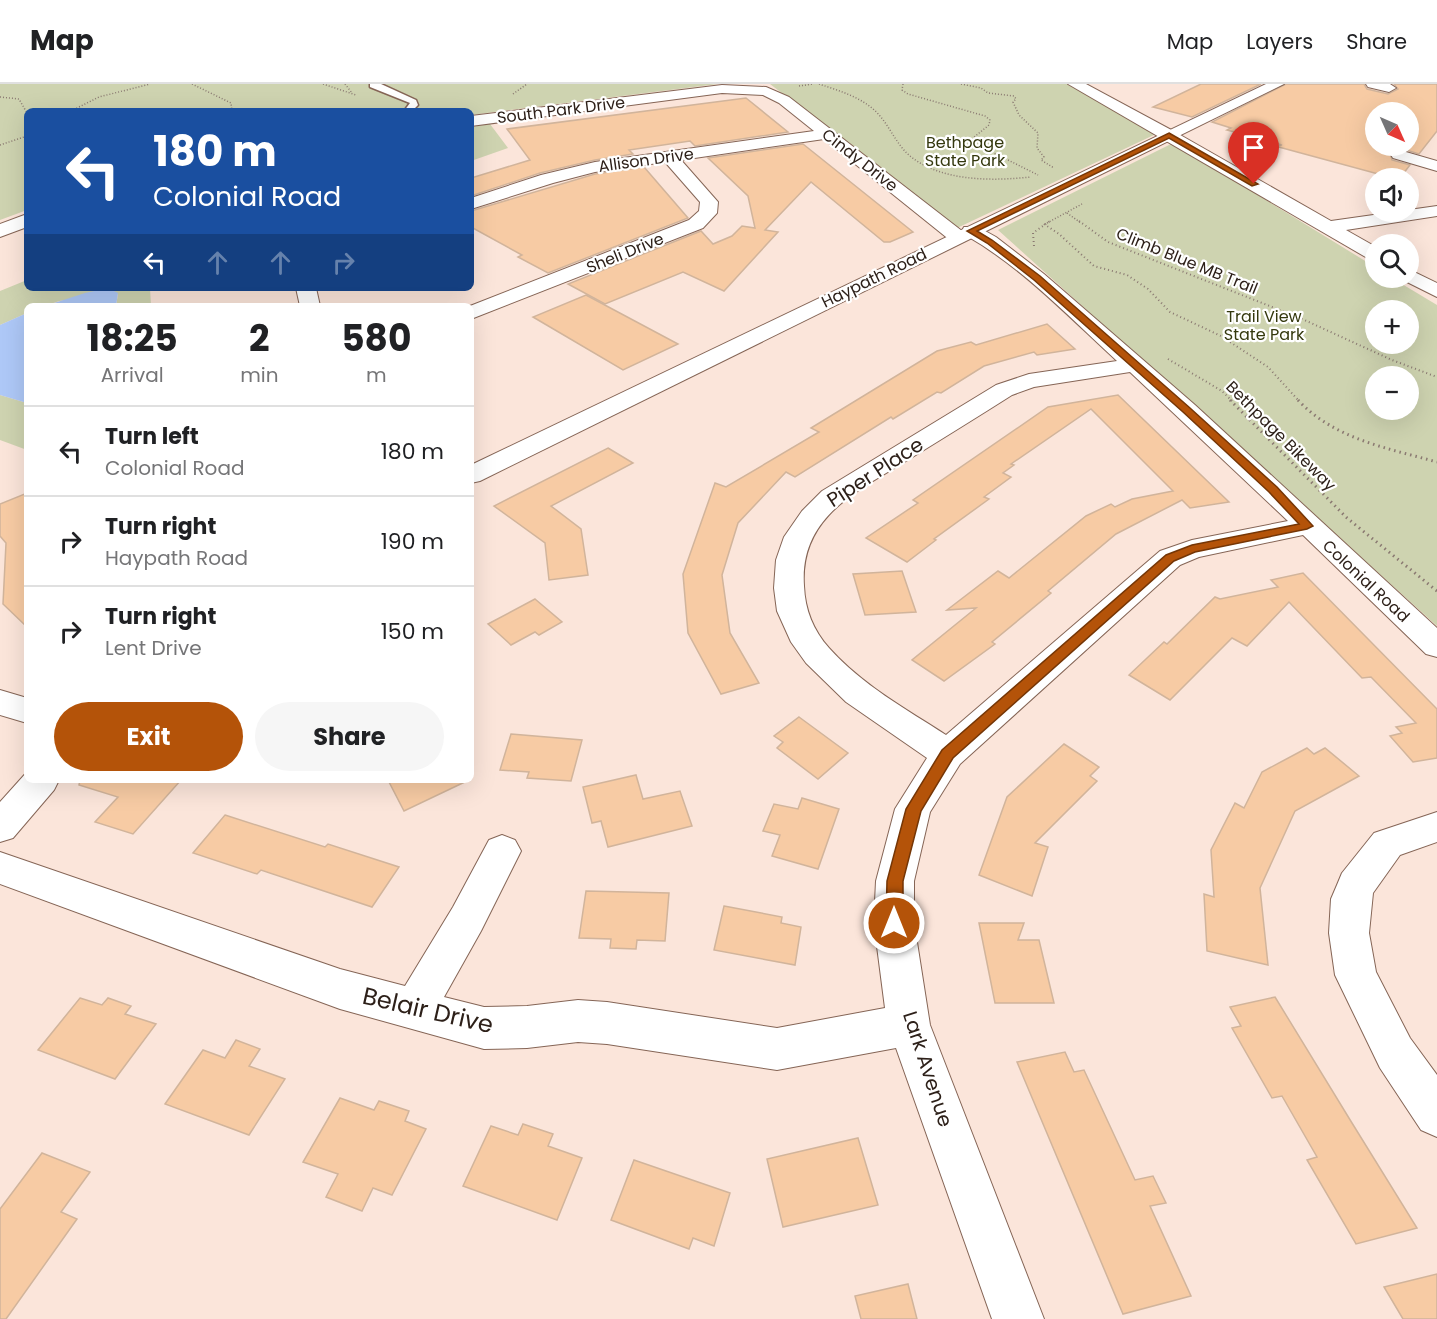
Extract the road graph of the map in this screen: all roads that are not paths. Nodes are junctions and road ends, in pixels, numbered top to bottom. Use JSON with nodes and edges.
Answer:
{"nodes":[{"id":1,"x":376,"y":84,"type":"edge"},
{"id":2,"x":1075,"y":84,"type":"edge"},
{"id":3,"x":1277,"y":84,"type":"edge"},
{"id":4,"x":1373,"y":84,"type":"edge"},
{"id":5,"x":1389,"y":88,"type":"dead end"},
{"id":6,"x":758,"y":90,"type":"joint"},
{"id":7,"x":411,"y":108,"type":"edge"},
{"id":8,"x":474,"y":121,"type":"edge"},
{"id":9,"x":826,"y":134,"type":"junction"},
{"id":10,"x":1169,"y":135,"type":"junction"},
{"id":11,"x":669,"y":156,"type":"junction"},
{"id":12,"x":1405,"y":156,"type":"edge"},
{"id":13,"x":1437,"y":166,"type":"edge"},
{"id":14,"x":474,"y":203,"type":"edge"},
{"id":15,"x":1437,"y":210,"type":"edge"},
{"id":16,"x":24,"y":221,"type":"edge"},
{"id":17,"x":1328,"y":227,"type":"junction"},
{"id":18,"x":0,"y":231,"type":"edge"},
{"id":19,"x":965,"y":234,"type":"junction"},
{"id":20,"x":1365,"y":249,"type":"edge"},
{"id":21,"x":1419,"y":281,"type":"edge"},
{"id":22,"x":1437,"y":291,"type":"edge"},
{"id":23,"x":474,"y":312,"type":"edge"},
{"id":24,"x":1134,"y":364,"type":"junction"},
{"id":25,"x":474,"y":474,"type":"edge"},
{"id":26,"x":1307,"y":526,"type":"junction"},
{"id":27,"x":1437,"y":646,"type":"edge"},
{"id":28,"x":0,"y":702,"type":"edge"},
{"id":29,"x":24,"y":710,"type":"edge"},
{"id":30,"x":948,"y":754,"type":"junction"},
{"id":31,"x":38,"y":783,"type":"edge"},
{"id":32,"x":0,"y":827,"type":"edge"},
{"id":33,"x":1437,"y":827,"type":"edge"},
{"id":34,"x":502,"y":851,"type":"dead end"},
{"id":35,"x":0,"y":868,"type":"edge"},
{"id":36,"x":414,"y":1010,"type":"junction"},
{"id":37,"x":909,"y":1024,"type":"junction"},
{"id":38,"x":1437,"y":1114,"type":"edge"},
{"id":39,"x":1018,"y":1319,"type":"edge"}],
"edges":[{"from":1,"to":7,"type":"lane"},
{"from":2,"to":10,"type":"street"},
{"from":3,"to":10,"type":"street","name":"Haypath Road"},
{"from":4,"to":5,"type":"street"},
{"from":6,"to":8,"type":"street","name":"South Park Drive"},
{"from":6,"to":9,"type":"street","name":"Cindy Drive"},
{"from":9,"to":11,"type":"street","name":"Allison Drive"},
{"from":9,"to":19,"type":"street","name":"Cindy Drive"},
{"from":10,"to":17,"type":"street"},
{"from":10,"to":19,"type":"street","name":"Haypath Road"},
{"from":11,"to":14,"type":"street","name":"Allison Drive"},
{"from":11,"to":23,"type":"street","name":"Sheli Drive"},
{"from":12,"to":13,"type":"street"},
{"from":15,"to":17,"type":"street"},
{"from":16,"to":18,"type":"street"},
{"from":17,"to":20,"type":"street"},
{"from":19,"to":24,"type":"street","name":"Colonial Road"},
{"from":19,"to":25,"type":"street","name":"Haypath Road"},
{"from":21,"to":22,"type":"street"},
{"from":24,"to":26,"type":"street","name":"Colonial Road"},
{"from":24,"to":30,"type":"street","name":"Piper Place"},
{"from":26,"to":27,"type":"street","name":"Colonial Road"},
{"from":26,"to":30,"type":"street","name":"Lark Avenue"},
{"from":28,"to":29,"type":"street"},
{"from":30,"to":37,"type":"street","name":"Lark Avenue"},
{"from":31,"to":32,"type":"street"},
{"from":33,"to":38,"type":"street"},
{"from":34,"to":36,"type":"street"},
{"from":35,"to":36,"type":"street","name":"Belair Drive"},
{"from":36,"to":37,"type":"street","name":"Belair Drive"},
{"from":37,"to":39,"type":"street","name":"Lark Avenue"}]}
